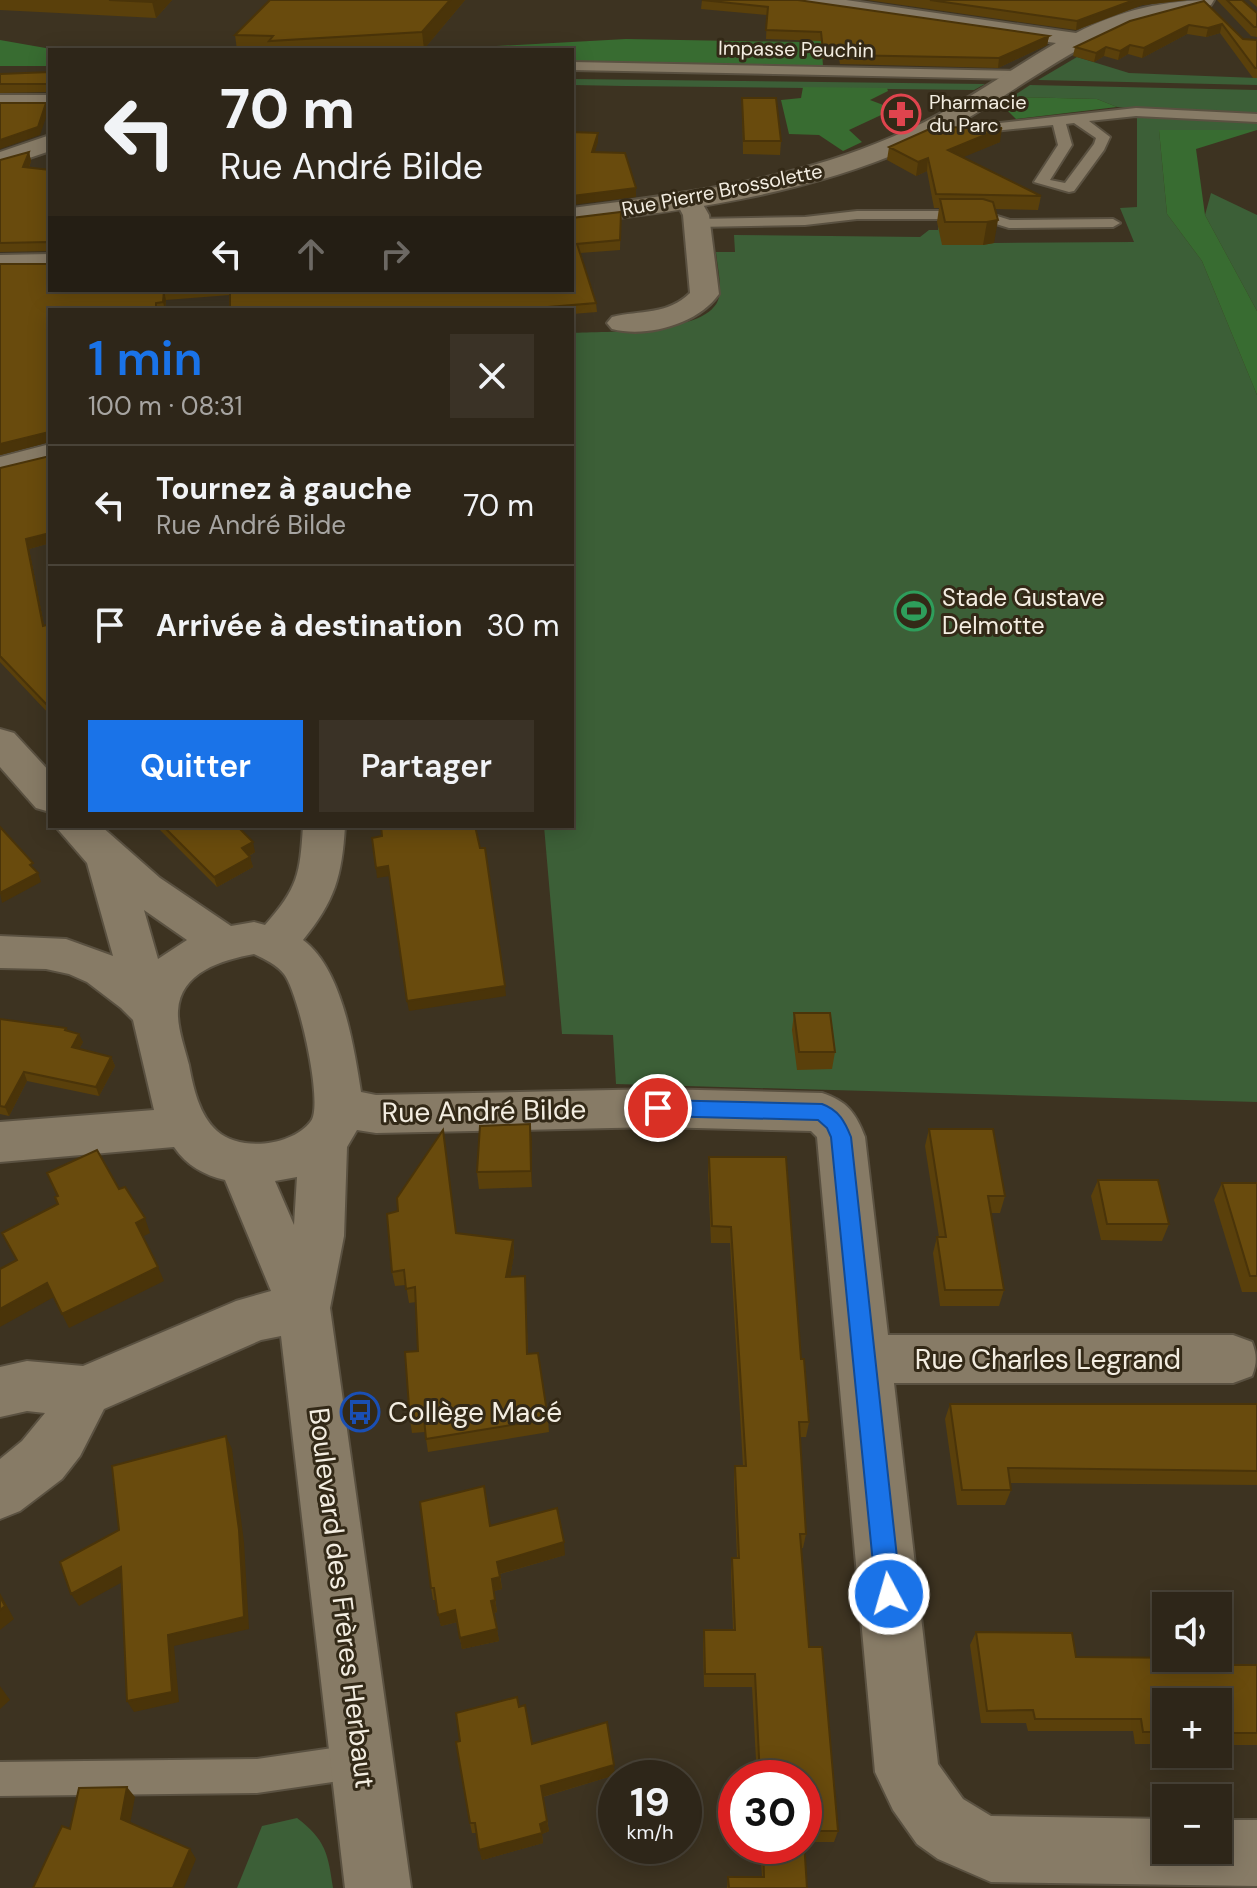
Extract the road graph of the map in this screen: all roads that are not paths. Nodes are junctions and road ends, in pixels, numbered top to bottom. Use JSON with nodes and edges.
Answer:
{"nodes":[{"id":1,"x":811,"y":1,"type":"edge"},
{"id":2,"x":1206,"y":4,"type":"edge"},
{"id":3,"x":1079,"y":40,"type":"junction"},
{"id":4,"x":574,"y":66,"type":"edge"},
{"id":5,"x":1019,"y":75,"type":"junction"},
{"id":6,"x":0,"y":102,"type":"edge"},
{"id":7,"x":48,"y":102,"type":"edge"},
{"id":8,"x":1076,"y":118,"type":"junction"},
{"id":9,"x":1257,"y":118,"type":"edge"},
{"id":10,"x":1058,"y":120,"type":"junction"},
{"id":11,"x":943,"y":123,"type":"junction"},
{"id":12,"x":48,"y":144,"type":"edge"},
{"id":13,"x":0,"y":160,"type":"edge"},
{"id":14,"x":692,"y":211,"type":"junction"},
{"id":15,"x":574,"y":216,"type":"edge"},
{"id":16,"x":1113,"y":223,"type":"dead end"},
{"id":17,"x":48,"y":262,"type":"edge"},
{"id":18,"x":0,"y":263,"type":"edge"},
{"id":19,"x":622,"y":323,"type":"dead end"},
{"id":20,"x":48,"y":455,"type":"edge"},
{"id":21,"x":0,"y":467,"type":"edge"},
{"id":22,"x":0,"y":742,"type":"edge"},
{"id":23,"x":48,"y":796,"type":"edge"},
{"id":24,"x":78,"y":828,"type":"edge"},
{"id":25,"x":324,"y":828,"type":"edge"},
{"id":26,"x":108,"y":861,"type":"junction"},
{"id":27,"x":223,"y":942,"type":"junction"},
{"id":28,"x":274,"y":943,"type":"junction"},
{"id":29,"x":0,"y":952,"type":"edge"},
{"id":30,"x":156,"y":1006,"type":"junction"},
{"id":31,"x":331,"y":1124,"type":"junction"},
{"id":32,"x":183,"y":1127,"type":"junction"},
{"id":33,"x":0,"y":1142,"type":"edge"},
{"id":34,"x":244,"y":1166,"type":"junction"},
{"id":35,"x":304,"y":1308,"type":"junction"},
{"id":36,"x":864,"y":1359,"type":"junction"},
{"id":37,"x":1233,"y":1359,"type":"dead end"},
{"id":38,"x":85,"y":1391,"type":"junction"},
{"id":39,"x":0,"y":1392,"type":"edge"},
{"id":40,"x":0,"y":1492,"type":"edge"},
{"id":41,"x":364,"y":1760,"type":"junction"},
{"id":42,"x":0,"y":1779,"type":"edge"},
{"id":43,"x":1257,"y":1853,"type":"edge"},
{"id":44,"x":378,"y":1888,"type":"edge"}],
"edges":[{"from":1,"to":3,"type":"street"},
{"from":2,"to":3,"type":"street","name":"Rue Pierre Brossolette"},
{"from":3,"to":5,"type":"street","name":"Rue Pierre Brossolette"},
{"from":4,"to":5,"type":"lane","name":"Impasse Peuchin"},
{"from":5,"to":11,"type":"street","name":"Rue Pierre Brossolette"},
{"from":6,"to":7,"type":"street"},
{"from":8,"to":9,"type":"lane"},
{"from":8,"to":10,"type":"lane"},
{"from":8,"to":10,"type":"lane"},
{"from":10,"to":11,"type":"lane"},
{"from":11,"to":14,"type":"street","name":"Rue Pierre Brossolette"},
{"from":12,"to":13,"type":"street"},
{"from":14,"to":15,"type":"street","name":"Rue Pierre Brossolette"},
{"from":14,"to":16,"type":"lane"},
{"from":14,"to":19,"type":"street"},
{"from":17,"to":18,"type":"street"},
{"from":20,"to":21,"type":"street"},
{"from":22,"to":23,"type":"street"},
{"from":24,"to":26,"type":"street"},
{"from":25,"to":28,"type":"street"},
{"from":26,"to":27,"type":"street"},
{"from":26,"to":30,"type":"street"},
{"from":27,"to":28,"type":"street"},
{"from":27,"to":30,"type":"street"},
{"from":28,"to":31,"type":"street"},
{"from":29,"to":30,"type":"street"},
{"from":30,"to":32,"type":"street"},
{"from":31,"to":34,"type":"street"},
{"from":31,"to":35,"type":"street","name":"Boulevard des Frères Herbaut"},
{"from":31,"to":36,"type":"street","name":"Rue André Bilde"},
{"from":32,"to":33,"type":"street"},
{"from":32,"to":34,"type":"street"},
{"from":34,"to":35,"type":"street","name":"Boulevard des Frères Herbaut"},
{"from":35,"to":38,"type":"street"},
{"from":35,"to":41,"type":"street","name":"Boulevard des Frères Herbaut"},
{"from":36,"to":37,"type":"street","name":"Rue Charles Legrand"},
{"from":36,"to":43,"type":"street","name":"Rue André Bilde"},
{"from":38,"to":39,"type":"street"},
{"from":38,"to":40,"type":"street"},
{"from":41,"to":42,"type":"lane"},
{"from":41,"to":44,"type":"street","name":"Boulevard des Frères Herbaut"}]}
